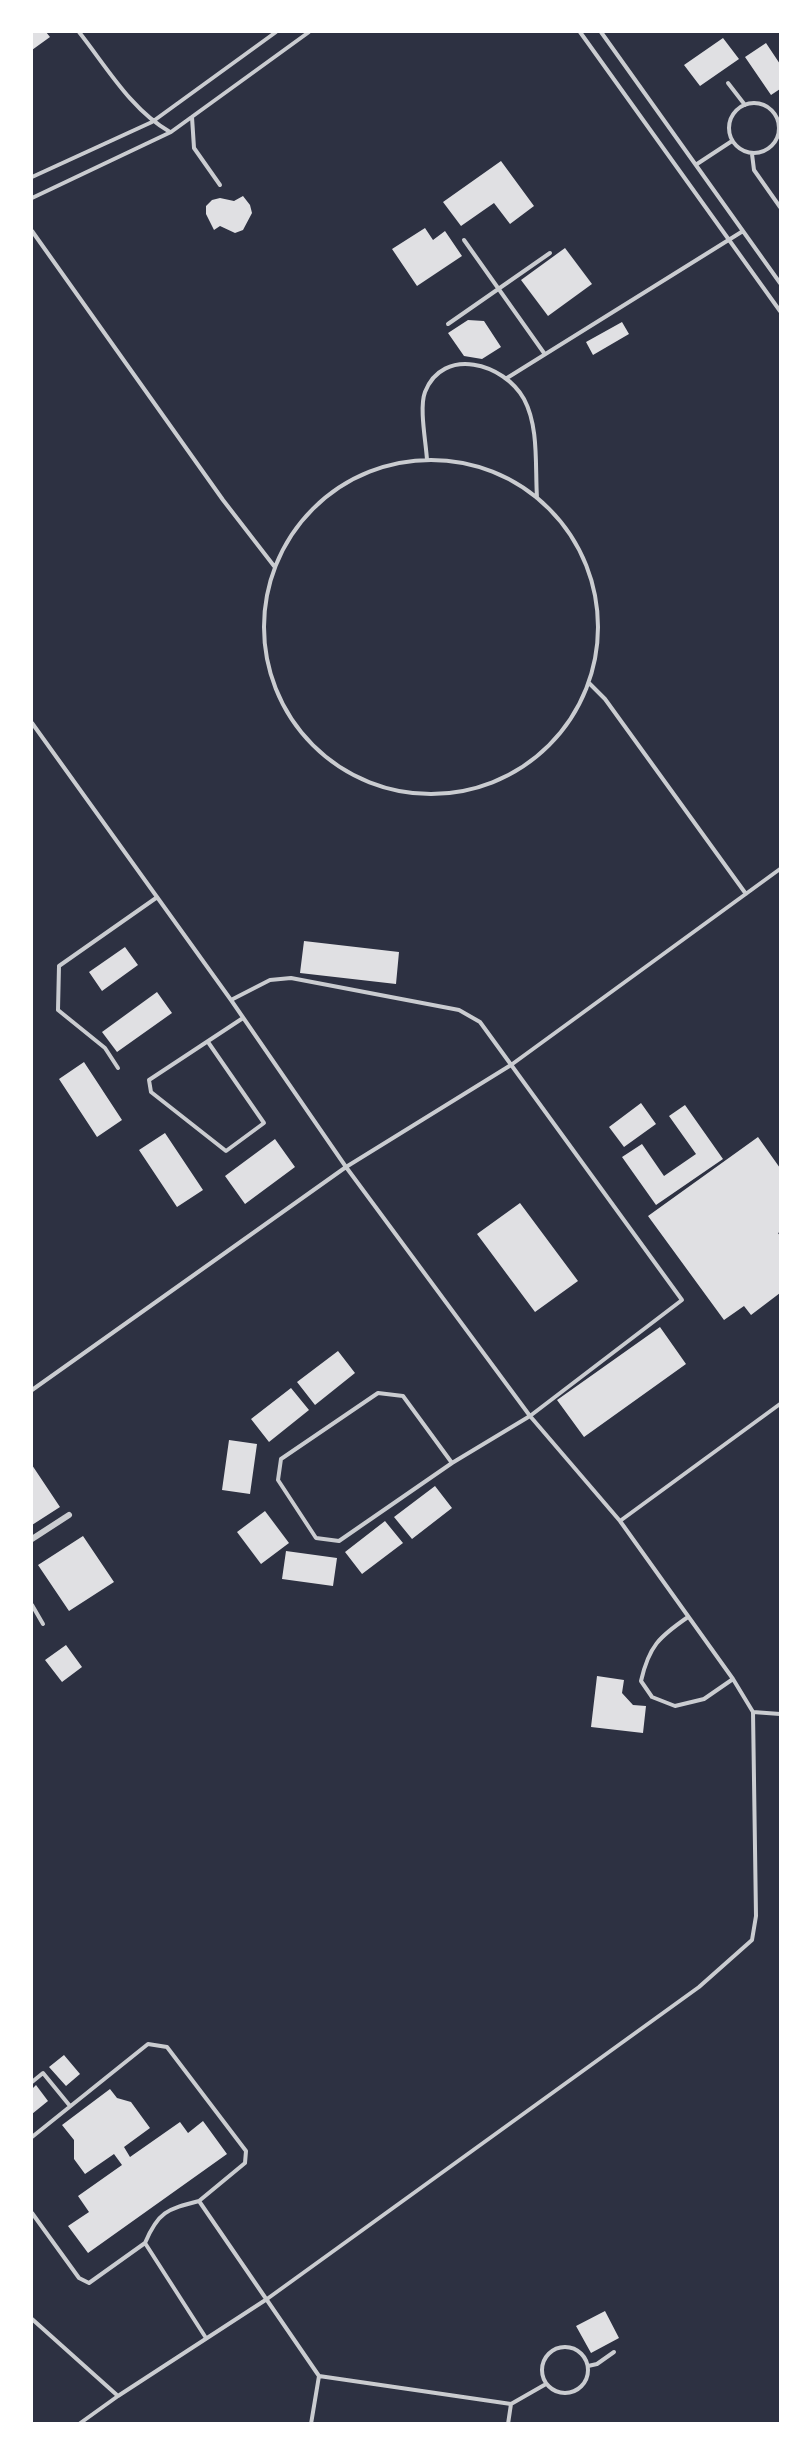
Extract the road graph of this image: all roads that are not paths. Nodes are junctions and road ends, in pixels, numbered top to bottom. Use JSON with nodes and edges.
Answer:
{"nodes":[{"id":1,"x":79,"y":32,"type":"edge"},
{"id":2,"x":276,"y":32,"type":"edge"},
{"id":3,"x":309,"y":32,"type":"edge"},
{"id":4,"x":580,"y":32,"type":"edge"},
{"id":5,"x":601,"y":32,"type":"edge"},
{"id":6,"x":728,"y":83,"type":"dead end"},
{"id":7,"x":745,"y":105,"type":"junction"},
{"id":8,"x":192,"y":117,"type":"junction"},
{"id":9,"x":152,"y":122,"type":"junction"},
{"id":10,"x":780,"y":127,"type":"edge"},
{"id":11,"x":171,"y":132,"type":"junction"},
{"id":12,"x":732,"y":141,"type":"junction"},
{"id":13,"x":752,"y":154,"type":"junction"},
{"id":14,"x":697,"y":164,"type":"junction"},
{"id":15,"x":32,"y":177,"type":"edge"},
{"id":16,"x":220,"y":185,"type":"dead end"},
{"id":17,"x":32,"y":198,"type":"edge"},
{"id":18,"x":780,"y":207,"type":"edge"},
{"id":19,"x":32,"y":231,"type":"edge"},
{"id":20,"x":743,"y":231,"type":"junction"},
{"id":21,"x":464,"y":240,"type":"dead end"},
{"id":22,"x":730,"y":241,"type":"junction"},
{"id":23,"x":550,"y":253,"type":"dead end"},
{"id":24,"x":780,"y":283,"type":"edge"},
{"id":25,"x":498,"y":289,"type":"junction"},
{"id":26,"x":780,"y":311,"type":"edge"},
{"id":27,"x":448,"y":324,"type":"dead end"},
{"id":28,"x":544,"y":353,"type":"junction"},
{"id":29,"x":507,"y":378,"type":"junction"},
{"id":30,"x":428,"y":460,"type":"junction"},
{"id":31,"x":537,"y":498,"type":"junction"},
{"id":32,"x":274,"y":566,"type":"junction"},
{"id":33,"x":589,"y":683,"type":"junction"},
{"id":34,"x":32,"y":723,"type":"edge"},
{"id":35,"x":780,"y":869,"type":"edge"},
{"id":36,"x":746,"y":894,"type":"junction"},
{"id":37,"x":156,"y":898,"type":"junction"},
{"id":38,"x":231,"y":1000,"type":"junction"},
{"id":39,"x":243,"y":1018,"type":"junction"},
{"id":40,"x":208,"y":1042,"type":"junction"},
{"id":41,"x":511,"y":1065,"type":"junction"},
{"id":42,"x":118,"y":1068,"type":"dead end"},
{"id":43,"x":346,"y":1167,"type":"junction"},
{"id":44,"x":32,"y":1390,"type":"edge"},
{"id":45,"x":780,"y":1404,"type":"edge"},
{"id":46,"x":530,"y":1416,"type":"junction"},
{"id":47,"x":452,"y":1463,"type":"junction"},
{"id":48,"x":69,"y":1515,"type":"dead end"},
{"id":49,"x":620,"y":1521,"type":"junction"},
{"id":50,"x":32,"y":1539,"type":"edge"},
{"id":51,"x":32,"y":1605,"type":"edge"},
{"id":52,"x":688,"y":1617,"type":"junction"},
{"id":53,"x":43,"y":1624,"type":"dead end"},
{"id":54,"x":733,"y":1679,"type":"junction"},
{"id":55,"x":753,"y":1712,"type":"junction"},
{"id":56,"x":780,"y":1714,"type":"edge"},
{"id":57,"x":32,"y":2082,"type":"edge"},
{"id":58,"x":70,"y":2106,"type":"junction"},
{"id":59,"x":32,"y":2137,"type":"edge"},
{"id":60,"x":199,"y":2201,"type":"junction"},
{"id":61,"x":32,"y":2213,"type":"edge"},
{"id":62,"x":145,"y":2243,"type":"junction"},
{"id":63,"x":267,"y":2299,"type":"junction"},
{"id":64,"x":32,"y":2319,"type":"edge"},
{"id":65,"x":206,"y":2338,"type":"junction"},
{"id":66,"x":614,"y":2352,"type":"dead end"},
{"id":67,"x":588,"y":2366,"type":"junction"},
{"id":68,"x":319,"y":2376,"type":"junction"},
{"id":69,"x":546,"y":2384,"type":"junction"},
{"id":70,"x":118,"y":2396,"type":"junction"},
{"id":71,"x":511,"y":2404,"type":"junction"},
{"id":72,"x":80,"y":2424,"type":"edge"},
{"id":73,"x":311,"y":2424,"type":"edge"},
{"id":74,"x":508,"y":2424,"type":"edge"}],
"edges":[{"from":1,"to":9,"type":"lane"},
{"from":2,"to":9,"type":"lane"},
{"from":3,"to":8,"type":"lane"},
{"from":4,"to":22,"type":"lane"},
{"from":5,"to":14,"type":"lane"},
{"from":6,"to":7,"type":"lane"},
{"from":7,"to":10,"type":"lane"},
{"from":7,"to":12,"type":"lane"},
{"from":8,"to":11,"type":"lane"},
{"from":8,"to":16,"type":"lane"},
{"from":9,"to":11,"type":"lane"},
{"from":9,"to":15,"type":"lane"},
{"from":10,"to":13,"type":"lane"},
{"from":11,"to":17,"type":"lane"},
{"from":12,"to":13,"type":"lane"},
{"from":12,"to":14,"type":"lane"},
{"from":13,"to":18,"type":"lane"},
{"from":14,"to":20,"type":"lane"},
{"from":19,"to":32,"type":"lane"},
{"from":20,"to":22,"type":"lane"},
{"from":20,"to":24,"type":"lane"},
{"from":21,"to":25,"type":"lane"},
{"from":22,"to":26,"type":"lane"},
{"from":22,"to":28,"type":"lane"},
{"from":23,"to":25,"type":"lane"},
{"from":25,"to":27,"type":"lane"},
{"from":25,"to":28,"type":"lane"},
{"from":28,"to":29,"type":"lane"},
{"from":29,"to":30,"type":"lane"},
{"from":29,"to":31,"type":"lane"},
{"from":30,"to":31,"type":"lane"},
{"from":30,"to":32,"type":"lane"},
{"from":31,"to":33,"type":"lane"},
{"from":32,"to":33,"type":"lane"},
{"from":33,"to":36,"type":"lane"},
{"from":34,"to":37,"type":"lane"},
{"from":35,"to":36,"type":"lane"},
{"from":36,"to":41,"type":"lane"},
{"from":37,"to":38,"type":"lane"},
{"from":37,"to":42,"type":"lane"},
{"from":38,"to":39,"type":"lane"},
{"from":38,"to":41,"type":"lane"},
{"from":39,"to":40,"type":"lane"},
{"from":39,"to":43,"type":"lane"},
{"from":40,"to":40,"type":"lane"},
{"from":41,"to":43,"type":"lane"},
{"from":41,"to":46,"type":"lane"},
{"from":43,"to":44,"type":"lane"},
{"from":43,"to":46,"type":"lane"},
{"from":45,"to":49,"type":"lane"},
{"from":46,"to":47,"type":"lane"},
{"from":46,"to":49,"type":"lane"},
{"from":47,"to":47,"type":"lane"},
{"from":48,"to":50,"type":"street"},
{"from":49,"to":52,"type":"lane"},
{"from":51,"to":53,"type":"lane"},
{"from":52,"to":54,"type":"lane"},
{"from":52,"to":54,"type":"lane"},
{"from":54,"to":55,"type":"lane"},
{"from":55,"to":56,"type":"lane"},
{"from":55,"to":63,"type":"lane"},
{"from":57,"to":58,"type":"lane"},
{"from":58,"to":59,"type":"lane"},
{"from":58,"to":60,"type":"lane"},
{"from":60,"to":62,"type":"lane"},
{"from":60,"to":63,"type":"lane"},
{"from":61,"to":62,"type":"lane"},
{"from":62,"to":65,"type":"lane"},
{"from":63,"to":65,"type":"lane"},
{"from":63,"to":68,"type":"lane"},
{"from":64,"to":70,"type":"lane"},
{"from":65,"to":70,"type":"lane"},
{"from":66,"to":67,"type":"lane"},
{"from":67,"to":69,"type":"lane"},
{"from":67,"to":69,"type":"lane"},
{"from":68,"to":71,"type":"lane"},
{"from":68,"to":73,"type":"lane"},
{"from":69,"to":71,"type":"lane"},
{"from":70,"to":72,"type":"lane"},
{"from":71,"to":74,"type":"lane"}]}
